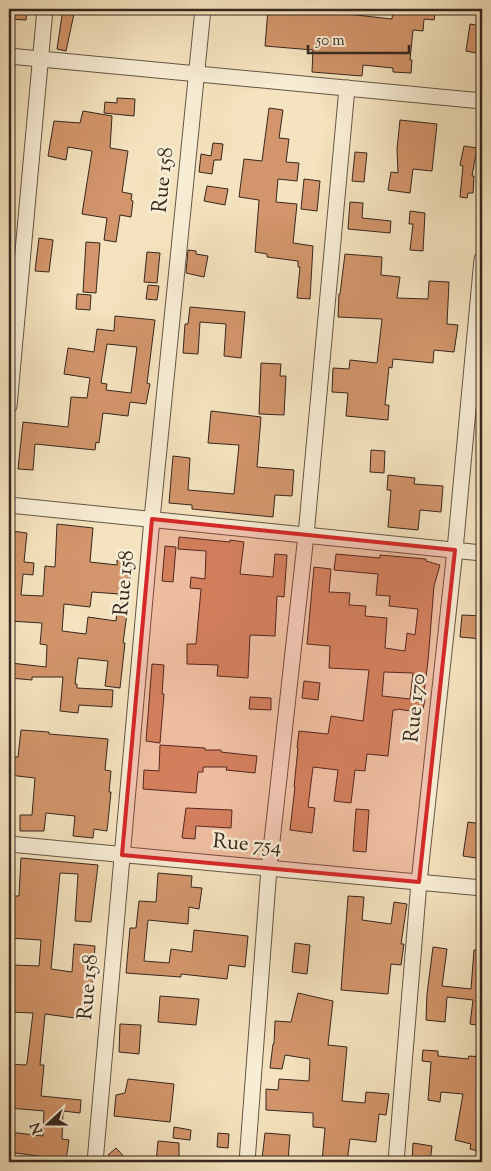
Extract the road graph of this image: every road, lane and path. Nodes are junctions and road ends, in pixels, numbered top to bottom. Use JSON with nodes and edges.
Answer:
{"nodes":[{"id":1,"x":45,"y":9,"type":"edge"},
{"id":2,"x":203,"y":9,"type":"edge"},
{"id":3,"x":9,"y":56,"type":"edge"},
{"id":4,"x":41,"y":59,"type":"junction"},
{"id":5,"x":196,"y":74,"type":"junction"},
{"id":6,"x":347,"y":88,"type":"junction"},
{"id":7,"x":482,"y":101,"type":"edge"},
{"id":8,"x":482,"y":259,"type":"edge"},
{"id":9,"x":9,"y":406,"type":"edge"},
{"id":10,"x":9,"y":505,"type":"edge"},
{"id":11,"x":152,"y":520,"type":"junction"},
{"id":12,"x":306,"y":535,"type":"junction"},
{"id":13,"x":455,"y":550,"type":"junction"},
{"id":14,"x":482,"y":553,"type":"edge"},
{"id":15,"x":9,"y":844,"type":"edge"},
{"id":16,"x":122,"y":855,"type":"junction"},
{"id":17,"x":269,"y":868,"type":"junction"},
{"id":18,"x":419,"y":882,"type":"junction"},
{"id":19,"x":482,"y":888,"type":"edge"},
{"id":20,"x":95,"y":1162,"type":"edge"},
{"id":21,"x":247,"y":1162,"type":"edge"},
{"id":22,"x":396,"y":1162,"type":"edge"}],
"edges":[{"from":1,"to":4,"type":"street"},
{"from":2,"to":5,"type":"street","name":"Rue 158"},
{"from":3,"to":4,"type":"street"},
{"from":4,"to":5,"type":"street"},
{"from":4,"to":9,"type":"street"},
{"from":5,"to":6,"type":"street"},
{"from":5,"to":11,"type":"street","name":"Rue 158"},
{"from":6,"to":7,"type":"street"},
{"from":6,"to":12,"type":"street"},
{"from":8,"to":13,"type":"street","name":"Rue 170"},
{"from":10,"to":11,"type":"street"},
{"from":11,"to":12,"type":"street"},
{"from":11,"to":16,"type":"street","name":"Rue 158"},
{"from":12,"to":13,"type":"street"},
{"from":12,"to":17,"type":"street"},
{"from":13,"to":14,"type":"street"},
{"from":13,"to":18,"type":"street","name":"Rue 170"},
{"from":15,"to":16,"type":"street","name":"Rue 754"},
{"from":16,"to":17,"type":"street","name":"Rue 754"},
{"from":16,"to":20,"type":"street","name":"Rue 158"},
{"from":17,"to":18,"type":"street","name":"Rue 754"},
{"from":17,"to":21,"type":"street"},
{"from":18,"to":19,"type":"street","name":"Rue 754"},
{"from":18,"to":22,"type":"street","name":"Rue 170"}]}
